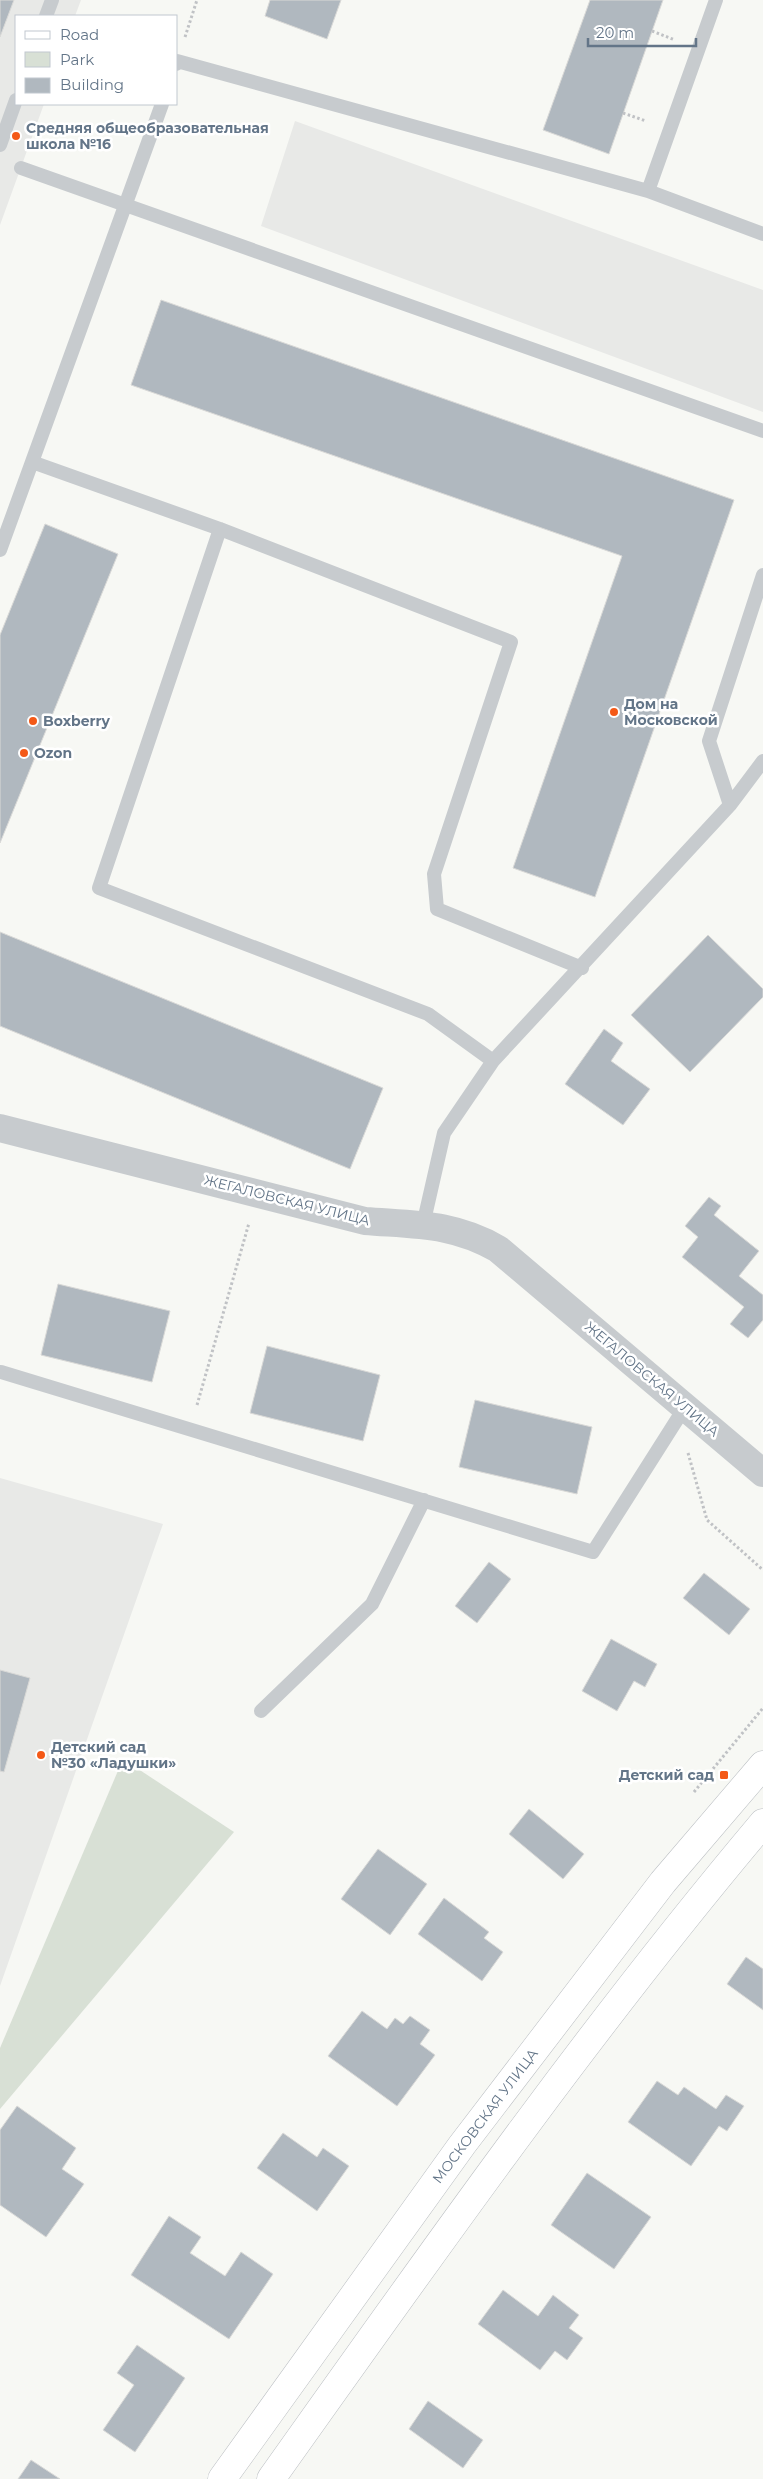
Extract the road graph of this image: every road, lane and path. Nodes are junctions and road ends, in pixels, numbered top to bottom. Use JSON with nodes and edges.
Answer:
{"nodes":[{"id":1,"x":52,"y":0,"type":"edge"},
{"id":2,"x":197,"y":0,"type":"edge"},
{"id":3,"x":716,"y":0,"type":"edge"},
{"id":4,"x":46,"y":15,"type":"edge"},
{"id":5,"x":178,"y":60,"type":"edge"},
{"id":6,"x":178,"y":63,"type":"edge"},
{"id":7,"x":15,"y":103,"type":"edge"},
{"id":8,"x":162,"y":105,"type":"edge"},
{"id":9,"x":0,"y":145,"type":"edge"},
{"id":10,"x":21,"y":168,"type":"dead end"},
{"id":11,"x":648,"y":191,"type":"junction"},
{"id":12,"x":125,"y":205,"type":"junction"},
{"id":13,"x":763,"y":234,"type":"edge"},
{"id":14,"x":763,"y":431,"type":"edge"},
{"id":15,"x":32,"y":462,"type":"junction"},
{"id":16,"x":220,"y":529,"type":"junction"},
{"id":17,"x":0,"y":550,"type":"edge"},
{"id":18,"x":763,"y":575,"type":"edge"},
{"id":19,"x":763,"y":761,"type":"edge"},
{"id":20,"x":730,"y":805,"type":"junction"},
{"id":21,"x":582,"y":968,"type":"junction"},
{"id":22,"x":493,"y":1061,"type":"junction"},
{"id":23,"x":0,"y":1128,"type":"edge"},
{"id":24,"x":250,"y":1218,"type":"dead end"},
{"id":25,"x":423,"y":1225,"type":"junction"},
{"id":26,"x":2,"y":1372,"type":"dead end"},
{"id":27,"x":682,"y":1412,"type":"junction"},
{"id":28,"x":190,"y":1430,"type":"junction"},
{"id":29,"x":763,"y":1473,"type":"edge"},
{"id":30,"x":424,"y":1500,"type":"junction"},
{"id":31,"x":763,"y":1570,"type":"edge"},
{"id":32,"x":261,"y":1711,"type":"dead end"},
{"id":33,"x":763,"y":1765,"type":"edge"},
{"id":34,"x":763,"y":1823,"type":"edge"},
{"id":35,"x":222,"y":2479,"type":"edge"},
{"id":36,"x":271,"y":2479,"type":"edge"}],
"edges":[{"from":1,"to":4,"type":"lane"},
{"from":2,"to":5,"type":"path"},
{"from":3,"to":11,"type":"lane"},
{"from":6,"to":11,"type":"lane"},
{"from":7,"to":9,"type":"lane"},
{"from":8,"to":12,"type":"lane"},
{"from":10,"to":12,"type":"lane"},
{"from":11,"to":13,"type":"lane"},
{"from":12,"to":14,"type":"lane"},
{"from":12,"to":15,"type":"lane"},
{"from":15,"to":16,"type":"lane"},
{"from":15,"to":17,"type":"lane"},
{"from":16,"to":21,"type":"lane"},
{"from":16,"to":22,"type":"lane"},
{"from":18,"to":20,"type":"lane"},
{"from":19,"to":20,"type":"lane"},
{"from":20,"to":21,"type":"lane"},
{"from":21,"to":22,"type":"lane"},
{"from":22,"to":25,"type":"lane"},
{"from":23,"to":25,"type":"street","name":"ЖЕГАЛОВСКАЯ УЛИЦА"},
{"from":24,"to":28,"type":"path"},
{"from":25,"to":27,"type":"street","name":"ЖЕГАЛОВСКАЯ УЛИЦА"},
{"from":26,"to":28,"type":"lane"},
{"from":27,"to":29,"type":"street","name":"ЖЕГАЛОВСКАЯ УЛИЦА"},
{"from":27,"to":30,"type":"lane"},
{"from":27,"to":31,"type":"path"},
{"from":28,"to":30,"type":"lane"},
{"from":30,"to":32,"type":"lane"},
{"from":33,"to":35,"type":"main road","name":"МОСКОВСКАЯ УЛИЦА"},
{"from":34,"to":36,"type":"main road"}]}
